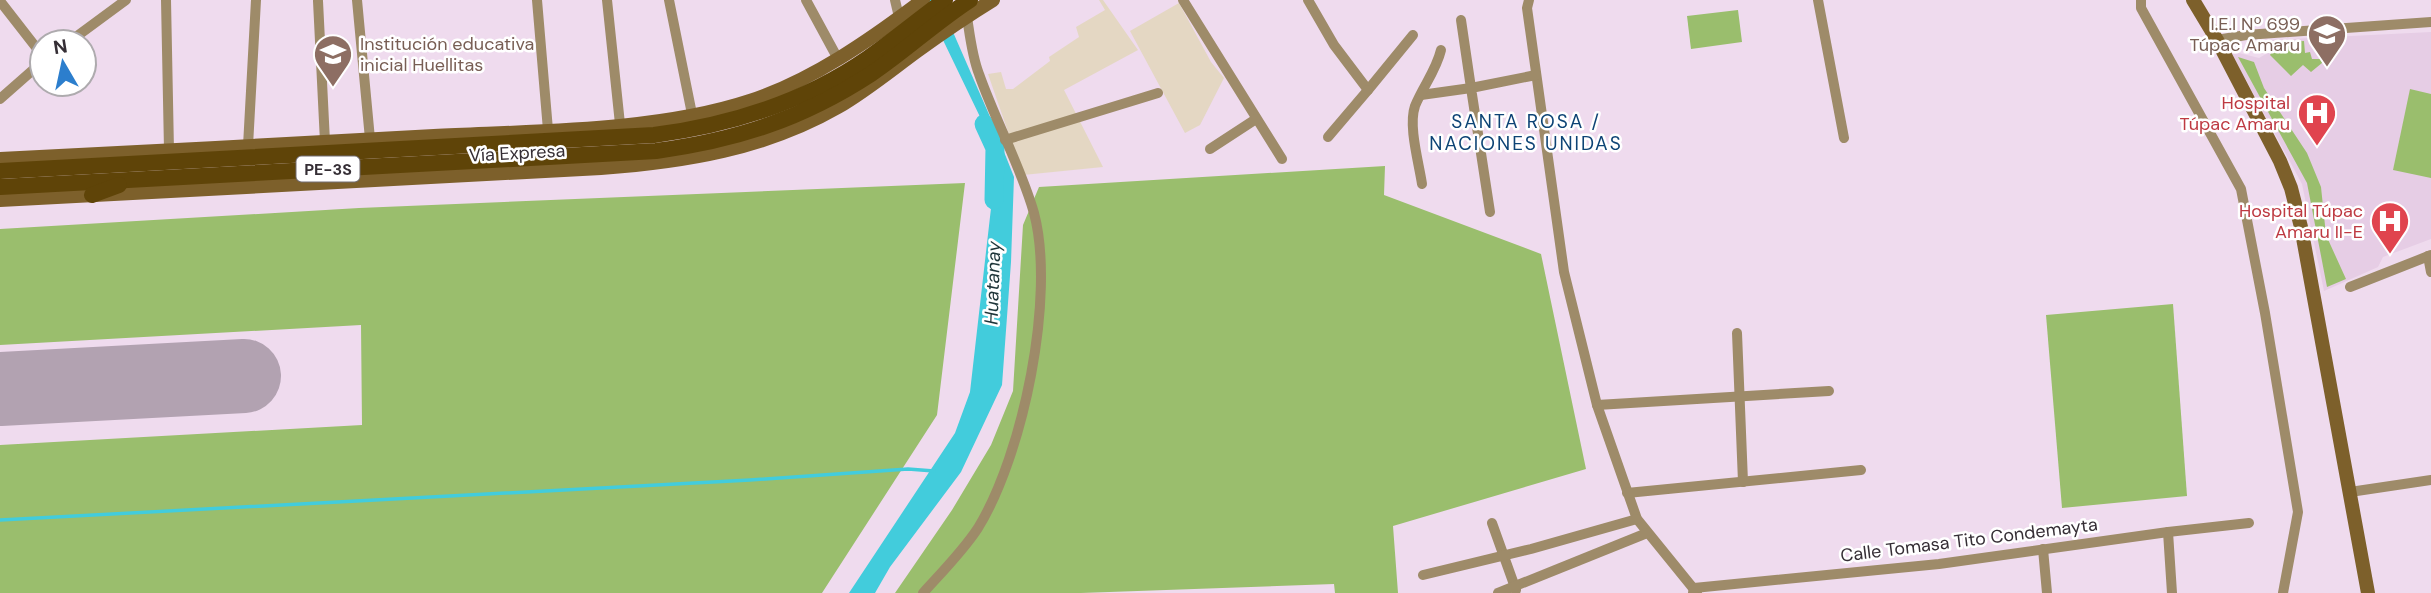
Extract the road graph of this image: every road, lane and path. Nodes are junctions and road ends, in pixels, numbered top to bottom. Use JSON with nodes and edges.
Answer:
{"nodes":[{"id":1,"x":126,"y":0,"type":"edge"},
{"id":2,"x":166,"y":0,"type":"edge"},
{"id":3,"x":256,"y":0,"type":"edge"},
{"id":4,"x":316,"y":0,"type":"edge"},
{"id":5,"x":324,"y":0,"type":"edge"},
{"id":6,"x":357,"y":0,"type":"edge"},
{"id":7,"x":537,"y":0,"type":"edge"},
{"id":8,"x":607,"y":0,"type":"edge"},
{"id":9,"x":669,"y":0,"type":"edge"},
{"id":10,"x":806,"y":0,"type":"edge"},
{"id":11,"x":895,"y":0,"type":"edge"},
{"id":12,"x":923,"y":0,"type":"edge"},
{"id":13,"x":945,"y":0,"type":"edge"},
{"id":14,"x":993,"y":0,"type":"edge"},
{"id":15,"x":1182,"y":0,"type":"edge"},
{"id":16,"x":1308,"y":0,"type":"edge"},
{"id":17,"x":1529,"y":0,"type":"edge"},
{"id":18,"x":1818,"y":0,"type":"edge"},
{"id":19,"x":2141,"y":0,"type":"edge"},
{"id":20,"x":2193,"y":0,"type":"edge"},
{"id":21,"x":0,"y":1,"type":"edge"},
{"id":22,"x":966,"y":10,"type":"edge"},
{"id":23,"x":1461,"y":20,"type":"dead end"},
{"id":24,"x":2431,"y":22,"type":"edge"},
{"id":25,"x":88,"y":28,"type":"edge"},
{"id":26,"x":907,"y":31,"type":"junction"},
{"id":27,"x":1413,"y":35,"type":"dead end"},
{"id":28,"x":28,"y":37,"type":"edge"},
{"id":29,"x":2217,"y":40,"type":"junction"},
{"id":30,"x":1441,"y":50,"type":"dead end"},
{"id":31,"x":838,"y":59,"type":"junction"},
{"id":32,"x":28,"y":74,"type":"edge"},
{"id":33,"x":1536,"y":75,"type":"junction"},
{"id":34,"x":1471,"y":88,"type":"junction"},
{"id":35,"x":1368,"y":90,"type":"junction"},
{"id":36,"x":1158,"y":93,"type":"dead end"},
{"id":37,"x":1420,"y":95,"type":"junction"},
{"id":38,"x":0,"y":99,"type":"edge"},
{"id":39,"x":692,"y":114,"type":"junction"},
{"id":40,"x":1256,"y":119,"type":"junction"},
{"id":41,"x":620,"y":124,"type":"junction"},
{"id":42,"x":548,"y":131,"type":"junction"},
{"id":43,"x":1328,"y":136,"type":"dead end"},
{"id":44,"x":1844,"y":138,"type":"dead end"},
{"id":45,"x":370,"y":139,"type":"junction"},
{"id":46,"x":1005,"y":140,"type":"junction"},
{"id":47,"x":325,"y":142,"type":"junction"},
{"id":48,"x":248,"y":146,"type":"junction"},
{"id":49,"x":1210,"y":149,"type":"dead end"},
{"id":50,"x":169,"y":150,"type":"junction"},
{"id":51,"x":89,"y":155,"type":"junction"},
{"id":52,"x":0,"y":159,"type":"edge"},
{"id":53,"x":1282,"y":159,"type":"dead end"},
{"id":54,"x":0,"y":172,"type":"edge"},
{"id":55,"x":135,"y":172,"type":"junction"},
{"id":56,"x":1422,"y":184,"type":"dead end"},
{"id":57,"x":0,"y":187,"type":"edge"},
{"id":58,"x":92,"y":195,"type":"junction"},
{"id":59,"x":0,"y":200,"type":"edge"},
{"id":60,"x":1490,"y":212,"type":"dead end"},
{"id":61,"x":2429,"y":255,"type":"edge"},
{"id":62,"x":2431,"y":272,"type":"edge"},
{"id":63,"x":2350,"y":286,"type":"dead end"},
{"id":64,"x":1737,"y":333,"type":"dead end"},
{"id":65,"x":1829,"y":391,"type":"dead end"},
{"id":66,"x":1741,"y":396,"type":"junction"},
{"id":67,"x":1597,"y":405,"type":"junction"},
{"id":68,"x":1861,"y":470,"type":"dead end"},
{"id":69,"x":2431,"y":480,"type":"edge"},
{"id":70,"x":1743,"y":482,"type":"junction"},
{"id":71,"x":2350,"y":492,"type":"junction"},
{"id":72,"x":1628,"y":494,"type":"junction"},
{"id":73,"x":1637,"y":519,"type":"junction"},
{"id":74,"x":1492,"y":523,"type":"dead end"},
{"id":75,"x":2249,"y":523,"type":"dead end"},
{"id":76,"x":2168,"y":532,"type":"junction"},
{"id":77,"x":1647,"y":533,"type":"junction"},
{"id":78,"x":2043,"y":549,"type":"junction"},
{"id":79,"x":1502,"y":555,"type":"junction"},
{"id":80,"x":1423,"y":575,"type":"dead end"},
{"id":81,"x":1516,"y":590,"type":"edge"},
{"id":82,"x":1695,"y":591,"type":"edge"},
{"id":83,"x":923,"y":593,"type":"edge"},
{"id":84,"x":1498,"y":593,"type":"edge"},
{"id":85,"x":2047,"y":593,"type":"edge"},
{"id":86,"x":2172,"y":593,"type":"edge"},
{"id":87,"x":2283,"y":593,"type":"edge"},
{"id":88,"x":2368,"y":593,"type":"edge"}],
"edges":[{"from":1,"to":25,"type":"street"},
{"from":2,"to":50,"type":"street"},
{"from":3,"to":48,"type":"street"},
{"from":4,"to":5,"type":"street"},
{"from":4,"to":47,"type":"street"},
{"from":6,"to":45,"type":"street"},
{"from":7,"to":42,"type":"street"},
{"from":8,"to":41,"type":"street"},
{"from":9,"to":39,"type":"street"},
{"from":10,"to":31,"type":"street"},
{"from":11,"to":26,"type":"street"},
{"from":12,"to":26,"type":"main road","name":"Vía Expresa","number":"PE-3S"},
{"from":13,"to":26,"type":"main road","name":"Vía Expresa"},
{"from":14,"to":22,"type":"main road","name":"Vía Expresa"},
{"from":15,"to":40,"type":"street"},
{"from":16,"to":35,"type":"street"},
{"from":17,"to":33,"type":"street"},
{"from":18,"to":44,"type":"street"},
{"from":19,"to":87,"type":"street"},
{"from":20,"to":29,"type":"main road"},
{"from":21,"to":28,"type":"street"},
{"from":22,"to":26,"type":"main road","name":"Vía Expresa"},
{"from":22,"to":46,"type":"street"},
{"from":23,"to":34,"type":"street"},
{"from":24,"to":29,"type":"street"},
{"from":26,"to":31,"type":"main road","name":"Vía Expresa","number":"PE-3S"},
{"from":26,"to":55,"type":"main road","name":"Vía Expresa","number":"PE-3S"},
{"from":26,"to":58,"type":"main road","name":"Vía Expresa","number":"PE-3S"},
{"from":27,"to":35,"type":"street"},
{"from":29,"to":71,"type":"main road"},
{"from":30,"to":37,"type":"street"},
{"from":31,"to":39,"type":"main road","name":"Vía Expresa","number":"PE-3S"},
{"from":32,"to":38,"type":"street"},
{"from":33,"to":34,"type":"street"},
{"from":33,"to":67,"type":"street"},
{"from":34,"to":37,"type":"street"},
{"from":34,"to":60,"type":"street"},
{"from":35,"to":43,"type":"street"},
{"from":36,"to":46,"type":"street"},
{"from":37,"to":56,"type":"street"},
{"from":39,"to":41,"type":"main road","name":"Vía Expresa","number":"PE-3S"},
{"from":40,"to":49,"type":"street"},
{"from":40,"to":53,"type":"street"},
{"from":41,"to":42,"type":"main road","name":"Vía Expresa","number":"PE-3S"},
{"from":42,"to":45,"type":"main road","name":"Vía Expresa","number":"PE-3S"},
{"from":45,"to":47,"type":"main road","name":"Vía Expresa","number":"PE-3S"},
{"from":46,"to":83,"type":"street"},
{"from":47,"to":48,"type":"main road","name":"Vía Expresa","number":"PE-3S"},
{"from":48,"to":50,"type":"main road","name":"Vía Expresa","number":"PE-3S"},
{"from":50,"to":51,"type":"main road","name":"Vía Expresa","number":"PE-3S"},
{"from":51,"to":52,"type":"main road","name":"Vía Expresa","number":"PE-3S"},
{"from":51,"to":55,"type":"main road"},
{"from":54,"to":55,"type":"main road","name":"Vía Expresa","number":"PE-3S"},
{"from":55,"to":57,"type":"main road","name":"Vía Expresa","number":"PE-3S"},
{"from":55,"to":58,"type":"main road"},
{"from":58,"to":59,"type":"main road","name":"Vía Expresa","number":"PE-3S"},
{"from":61,"to":62,"type":"street"},
{"from":61,"to":63,"type":"street"},
{"from":64,"to":66,"type":"street"},
{"from":65,"to":66,"type":"street"},
{"from":66,"to":67,"type":"street"},
{"from":66,"to":70,"type":"street"},
{"from":67,"to":72,"type":"street"},
{"from":68,"to":70,"type":"street"},
{"from":69,"to":71,"type":"street"},
{"from":70,"to":72,"type":"street"},
{"from":71,"to":88,"type":"main road"},
{"from":72,"to":73,"type":"street"},
{"from":73,"to":77,"type":"street"},
{"from":73,"to":79,"type":"street"},
{"from":74,"to":79,"type":"street"},
{"from":75,"to":76,"type":"street","name":"Calle Tomasa Tito Condemayta"},
{"from":76,"to":78,"type":"street","name":"Calle Tomasa Tito Condemayta"},
{"from":76,"to":86,"type":"street"},
{"from":77,"to":81,"type":"street"},
{"from":77,"to":82,"type":"street"},
{"from":78,"to":82,"type":"street","name":"Calle Tomasa Tito Condemayta"},
{"from":78,"to":85,"type":"street"},
{"from":79,"to":80,"type":"street"},
{"from":79,"to":81,"type":"street"},
{"from":81,"to":84,"type":"street"}]}
